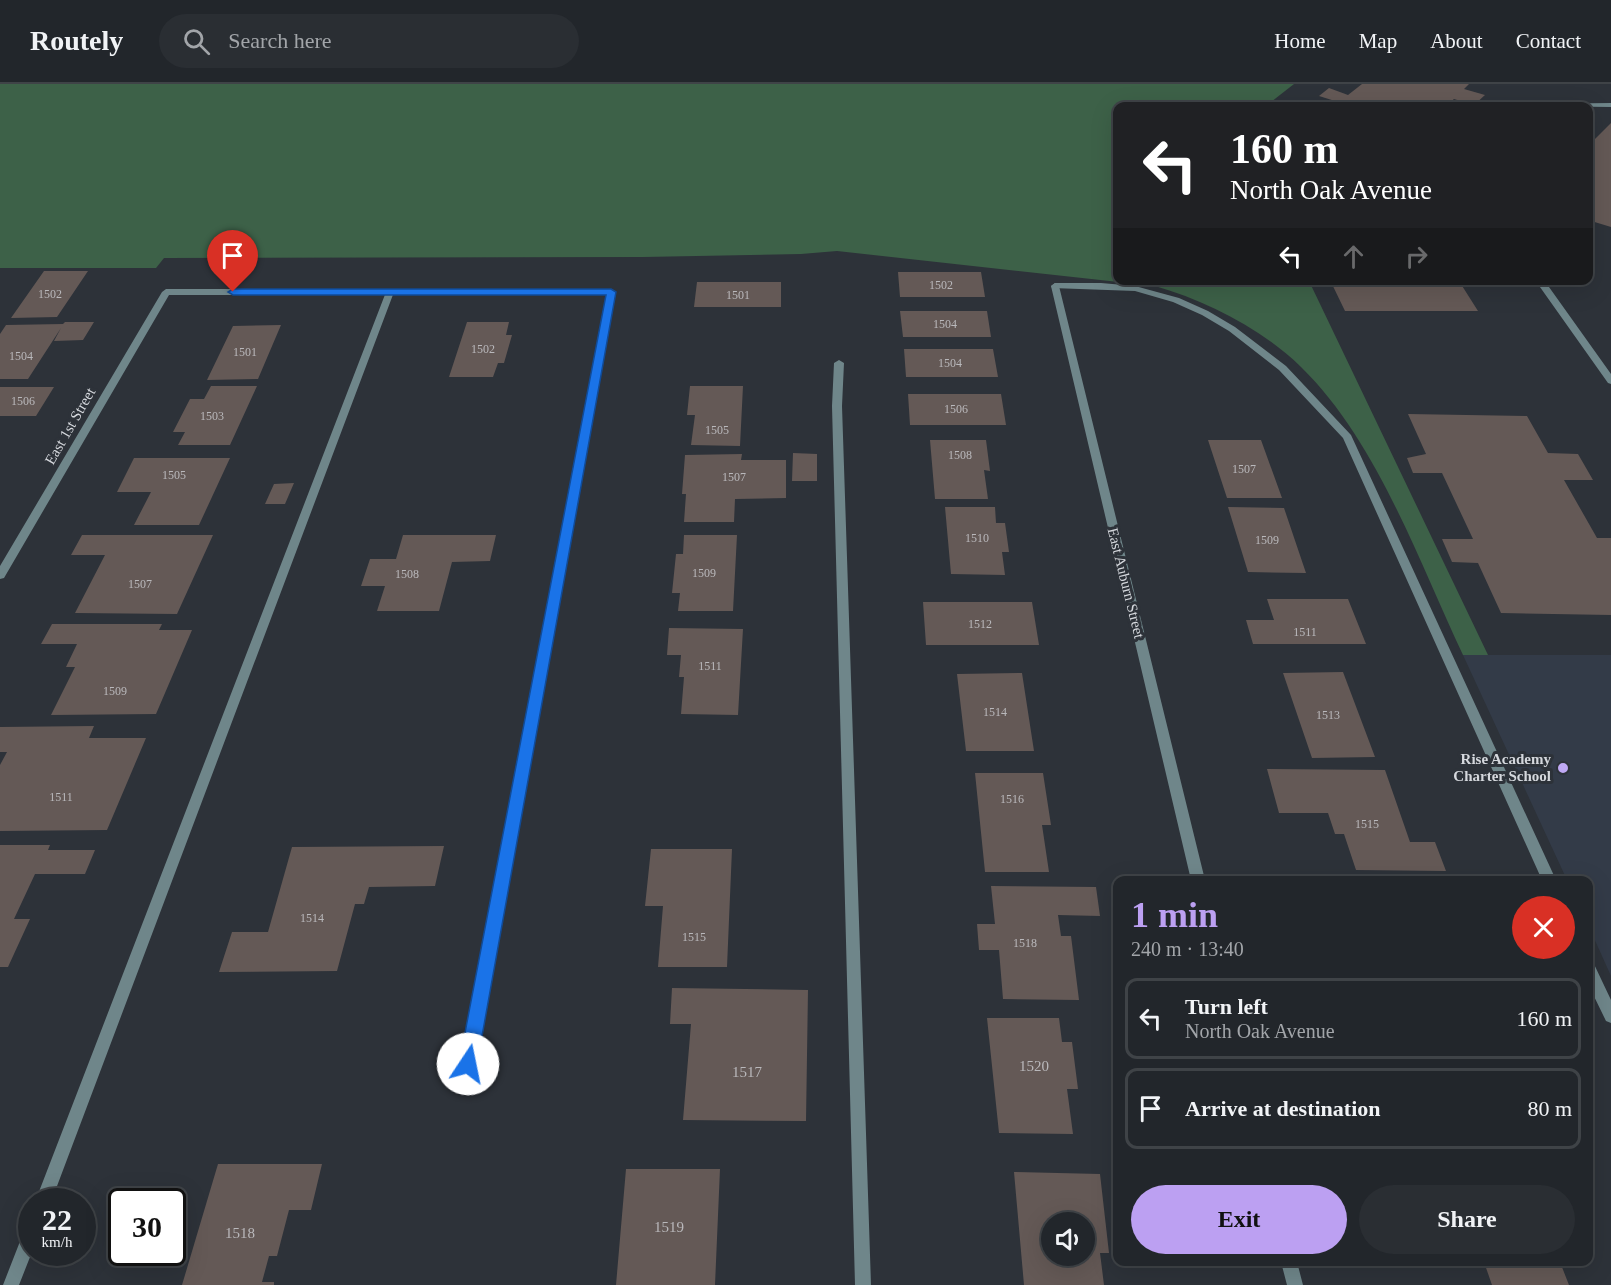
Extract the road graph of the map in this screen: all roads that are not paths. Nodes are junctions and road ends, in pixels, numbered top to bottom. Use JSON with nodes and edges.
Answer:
{"nodes":[{"id":1,"x":1593,"y":105,"type":"edge"},
{"id":2,"x":1611,"y":105,"type":"edge"},
{"id":3,"x":1543,"y":285,"type":"edge"},
{"id":4,"x":390,"y":292,"type":"junction"},
{"id":5,"x":839,"y":363,"type":"dead end"},
{"id":6,"x":1611,"y":381,"type":"edge"},
{"id":7,"x":0,"y":575,"type":"edge"},
{"id":8,"x":1197,"y":876,"type":"edge"},
{"id":9,"x":1547,"y":876,"type":"edge"},
{"id":10,"x":1593,"y":978,"type":"edge"},
{"id":11,"x":1611,"y":1016,"type":"edge"},
{"id":12,"x":468,"y":1064,"type":"dead end"},
{"id":13,"x":48,"y":1188,"type":"edge"},
{"id":14,"x":19,"y":1266,"type":"edge"},
{"id":15,"x":1290,"y":1266,"type":"edge"},
{"id":16,"x":11,"y":1285,"type":"edge"},
{"id":17,"x":863,"y":1285,"type":"edge"},
{"id":18,"x":1295,"y":1285,"type":"edge"}],
"edges":[{"from":1,"to":2,"type":"street"},
{"from":3,"to":6,"type":"street"},
{"from":4,"to":7,"type":"street","name":"East 1st Street"},
{"from":4,"to":12,"type":"street"},
{"from":4,"to":13,"type":"street"},
{"from":5,"to":17,"type":"street"},
{"from":8,"to":9,"type":"street","name":"East Auburn Street"},
{"from":10,"to":11,"type":"street"},
{"from":14,"to":16,"type":"street"},
{"from":15,"to":18,"type":"street"}]}
